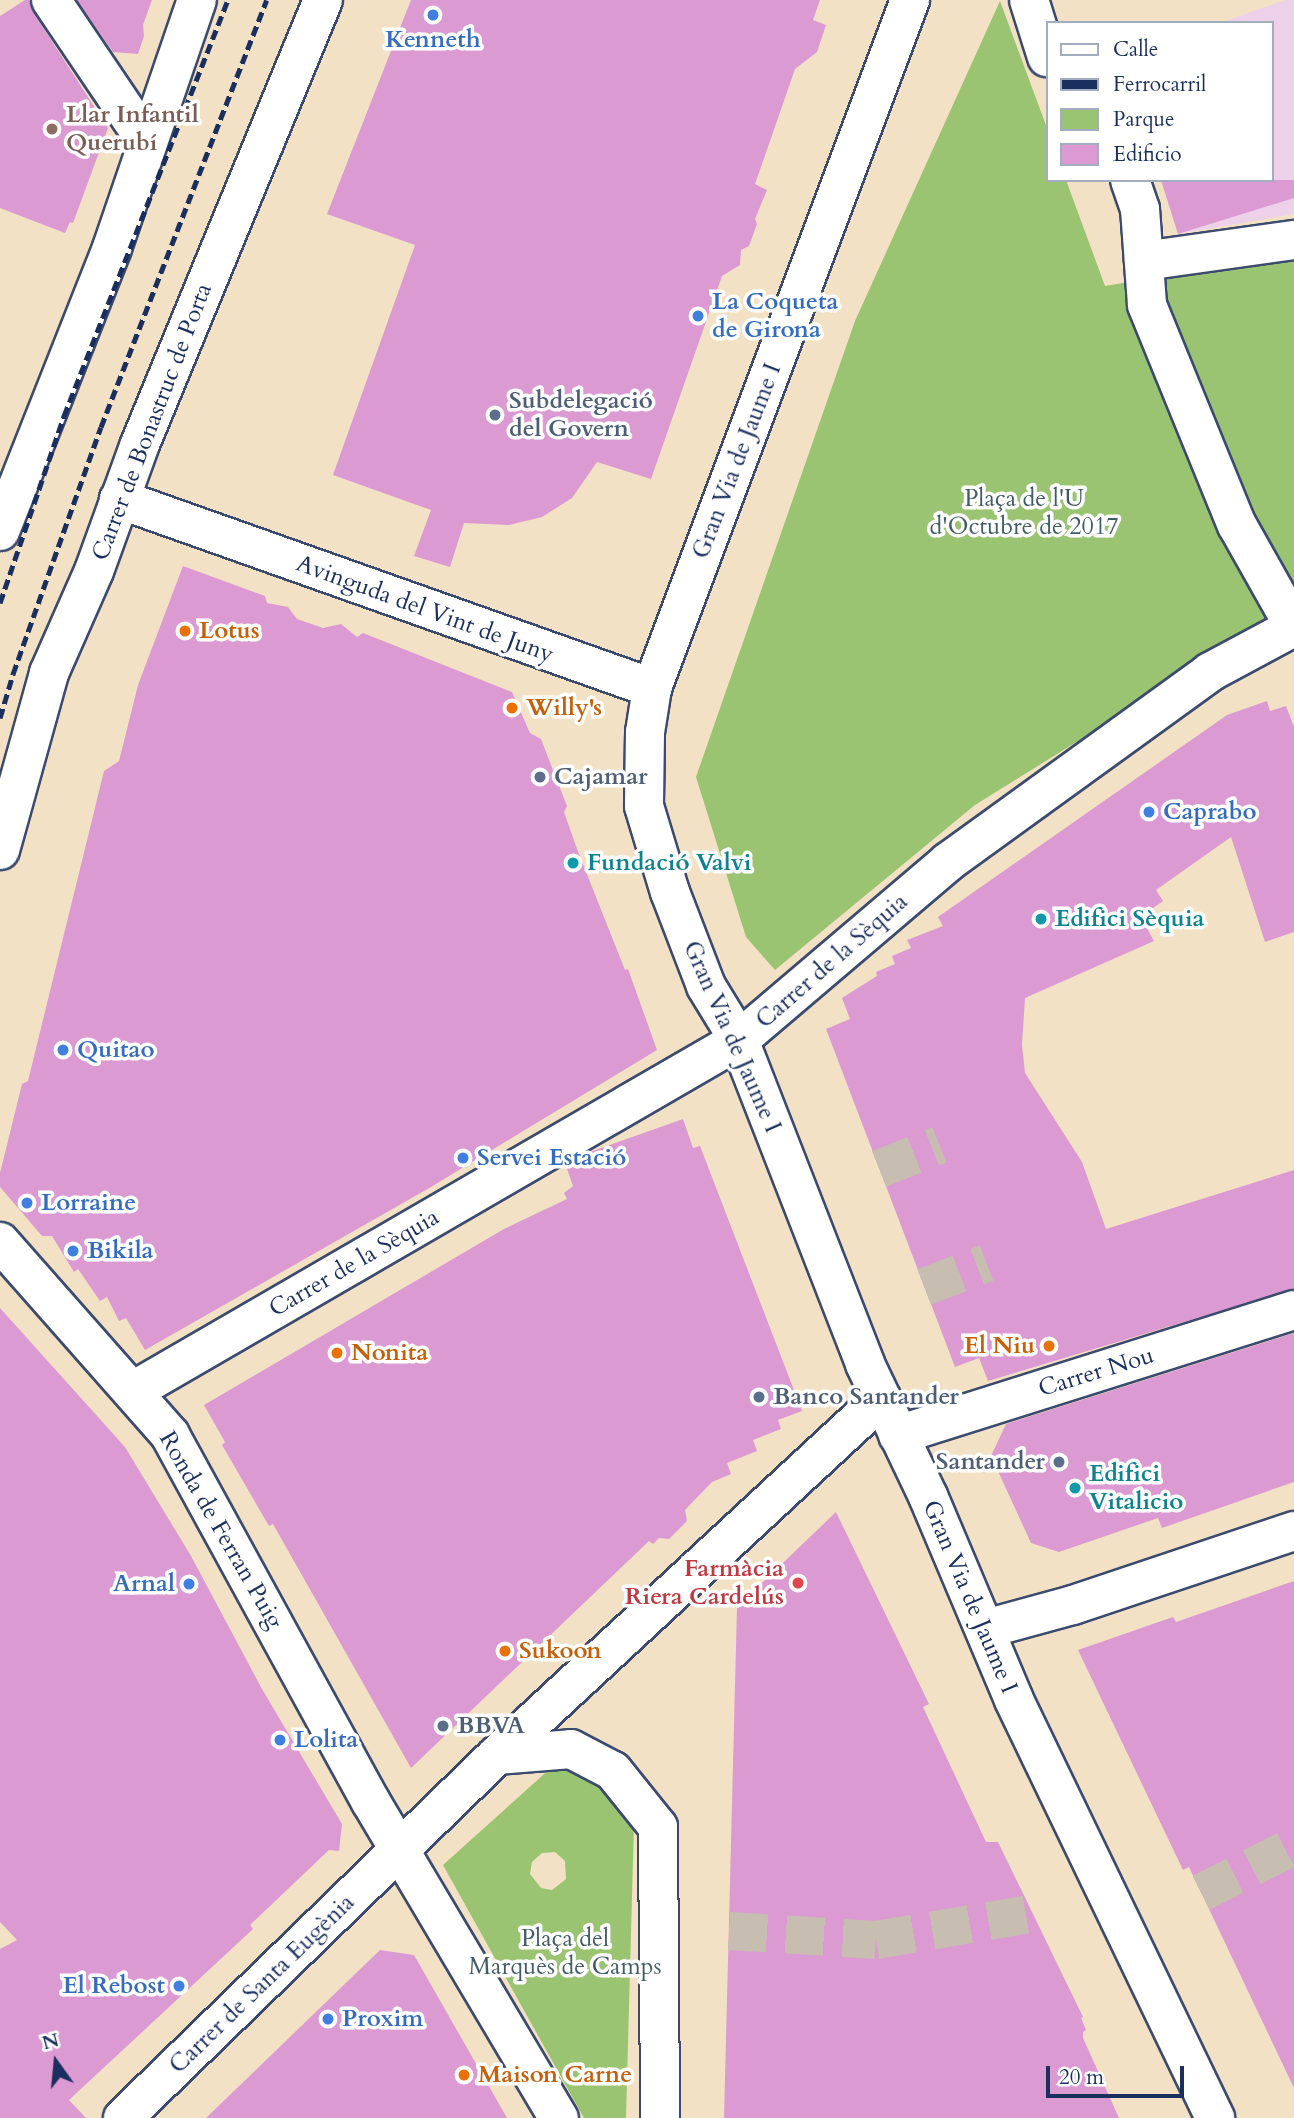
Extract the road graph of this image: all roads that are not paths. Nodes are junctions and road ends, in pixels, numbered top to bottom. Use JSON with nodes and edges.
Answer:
{"nodes":[{"id":1,"x":51,"y":0,"type":"edge"},
{"id":2,"x":197,"y":0,"type":"edge"},
{"id":3,"x":323,"y":0,"type":"edge"},
{"id":4,"x":909,"y":0,"type":"edge"},
{"id":5,"x":1029,"y":0,"type":"edge"},
{"id":6,"x":1046,"y":54,"type":"edge"},
{"id":7,"x":146,"y":141,"type":"junction"},
{"id":8,"x":1131,"y":182,"type":"edge"},
{"id":9,"x":1294,"y":240,"type":"edge"},
{"id":10,"x":1144,"y":261,"type":"junction"},
{"id":11,"x":119,"y":499,"type":"junction"},
{"id":12,"x":0,"y":531,"type":"edge"},
{"id":13,"x":1294,"y":626,"type":"edge"},
{"id":14,"x":652,"y":688,"type":"junction"},
{"id":15,"x":0,"y":850,"type":"edge"},
{"id":16,"x":739,"y":1040,"type":"junction"},
{"id":17,"x":0,"y":1242,"type":"edge"},
{"id":18,"x":1294,"y":1310,"type":"edge"},
{"id":19,"x":133,"y":1391,"type":"junction"},
{"id":20,"x":881,"y":1399,"type":"junction"},
{"id":21,"x":898,"y":1435,"type":"junction"},
{"id":22,"x":1294,"y":1531,"type":"edge"},
{"id":23,"x":985,"y":1629,"type":"junction"},
{"id":24,"x":497,"y":1755,"type":"junction"},
{"id":25,"x":400,"y":1848,"type":"junction"},
{"id":26,"x":123,"y":2118,"type":"edge"},
{"id":27,"x":559,"y":2118,"type":"edge"},
{"id":28,"x":660,"y":2118,"type":"edge"},
{"id":29,"x":1215,"y":2118,"type":"edge"}],
"edges":[{"from":1,"to":7,"type":"street"},
{"from":2,"to":7,"type":"street"},
{"from":3,"to":11,"type":"street","name":"Carrer de Bonastruc de Porta"},
{"from":4,"to":14,"type":"street","name":"Gran Via de Jaume I"},
{"from":5,"to":6,"type":"street"},
{"from":7,"to":12,"type":"street"},
{"from":8,"to":10,"type":"street"},
{"from":9,"to":10,"type":"street"},
{"from":10,"to":13,"type":"street"},
{"from":11,"to":14,"type":"street","name":"Avinguda del Vint de Juny"},
{"from":11,"to":15,"type":"street","name":"Carrer de Bonastruc de Porta"},
{"from":13,"to":16,"type":"street","name":"Carrer de la Sèquia"},
{"from":14,"to":16,"type":"street","name":"Gran Via de Jaume I"},
{"from":16,"to":19,"type":"street","name":"Carrer de la Sèquia"},
{"from":16,"to":20,"type":"street","name":"Gran Via de Jaume I"},
{"from":17,"to":19,"type":"street","name":"Ronda de Ferran Puig"},
{"from":18,"to":21,"type":"street","name":"Carrer Nou"},
{"from":19,"to":25,"type":"street","name":"Ronda de Ferran Puig"},
{"from":20,"to":21,"type":"street","name":"Gran Via de Jaume I"},
{"from":20,"to":24,"type":"street"},
{"from":21,"to":23,"type":"street","name":"Gran Via de Jaume I"},
{"from":22,"to":23,"type":"street"},
{"from":23,"to":29,"type":"street","name":"Gran Via de Jaume I"},
{"from":24,"to":25,"type":"street"},
{"from":24,"to":28,"type":"street"},
{"from":25,"to":26,"type":"street","name":"Carrer de Santa Eugènia"},
{"from":25,"to":27,"type":"street"}]}
